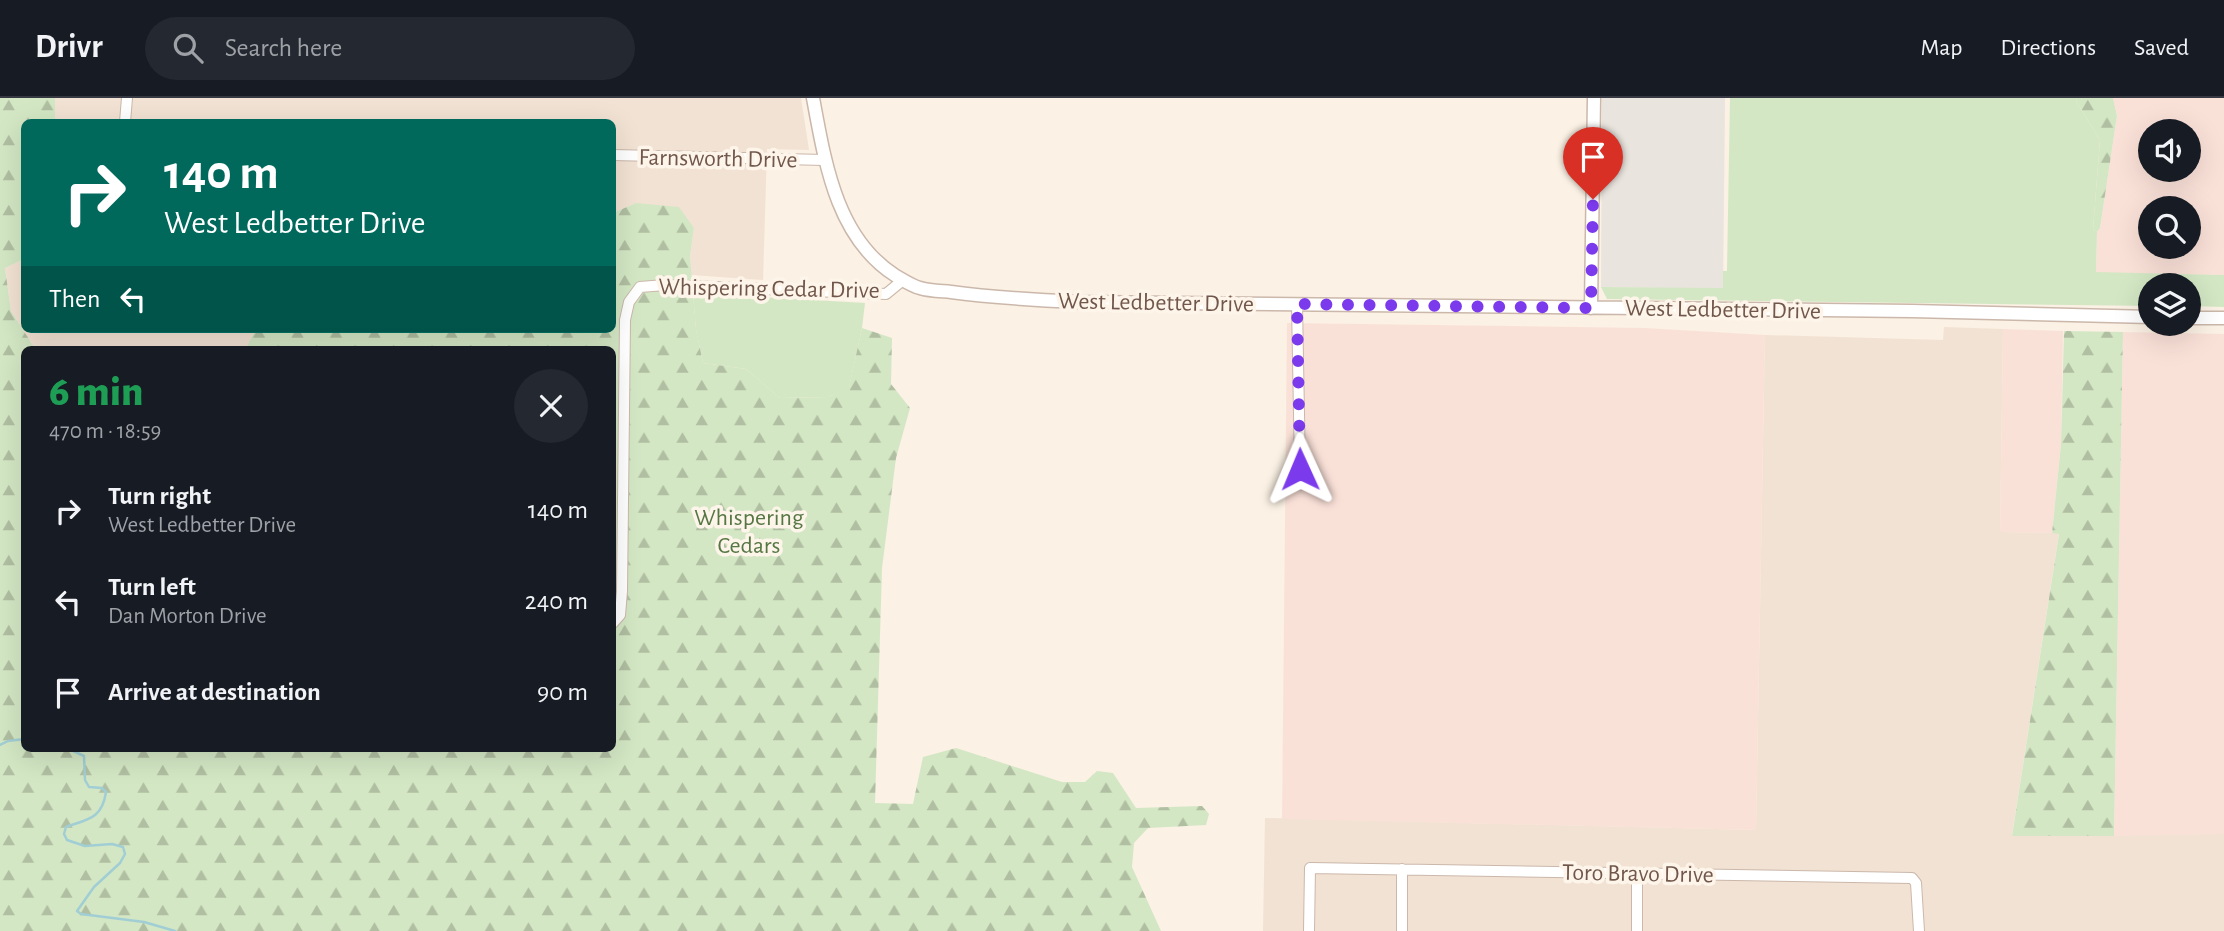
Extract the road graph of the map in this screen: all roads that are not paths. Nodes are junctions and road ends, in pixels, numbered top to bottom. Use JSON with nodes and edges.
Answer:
{"nodes":[{"id":1,"x":127,"y":98,"type":"edge"},
{"id":2,"x":813,"y":98,"type":"edge"},
{"id":3,"x":1594,"y":98,"type":"edge"},
{"id":4,"x":125,"y":119,"type":"edge"},
{"id":5,"x":616,"y":155,"type":"edge"},
{"id":6,"x":824,"y":160,"type":"junction"},
{"id":7,"x":903,"y":280,"type":"junction"},
{"id":8,"x":1297,"y":304,"type":"junction"},
{"id":9,"x":1591,"y":308,"type":"junction"},
{"id":10,"x":2138,"y":317,"type":"edge"},
{"id":11,"x":2201,"y":318,"type":"edge"},
{"id":12,"x":2224,"y":318,"type":"edge"},
{"id":13,"x":1300,"y":469,"type":"dead end"},
{"id":14,"x":616,"y":620,"type":"edge"},
{"id":15,"x":1402,"y":869,"type":"junction"},
{"id":16,"x":1637,"y":873,"type":"junction"},
{"id":17,"x":1309,"y":931,"type":"edge"},
{"id":18,"x":1402,"y":931,"type":"edge"},
{"id":19,"x":1637,"y":931,"type":"edge"},
{"id":20,"x":1919,"y":931,"type":"edge"}],
"edges":[{"from":1,"to":4,"type":"street"},
{"from":2,"to":6,"type":"street"},
{"from":3,"to":9,"type":"street"},
{"from":5,"to":6,"type":"street","name":"Farnsworth Drive"},
{"from":6,"to":7,"type":"street"},
{"from":7,"to":8,"type":"street","name":"West Ledbetter Drive"},
{"from":7,"to":14,"type":"street","name":"Whispering Cedar Drive"},
{"from":8,"to":9,"type":"street","name":"West Ledbetter Drive"},
{"from":8,"to":13,"type":"street"},
{"from":9,"to":10,"type":"street","name":"West Ledbetter Drive"},
{"from":11,"to":12,"type":"street"},
{"from":15,"to":16,"type":"street","name":"Toro Bravo Drive"},
{"from":15,"to":17,"type":"street","name":"Toro Bravo Drive"},
{"from":15,"to":18,"type":"street"},
{"from":16,"to":19,"type":"street"},
{"from":16,"to":20,"type":"street","name":"Toro Bravo Drive"}]}
